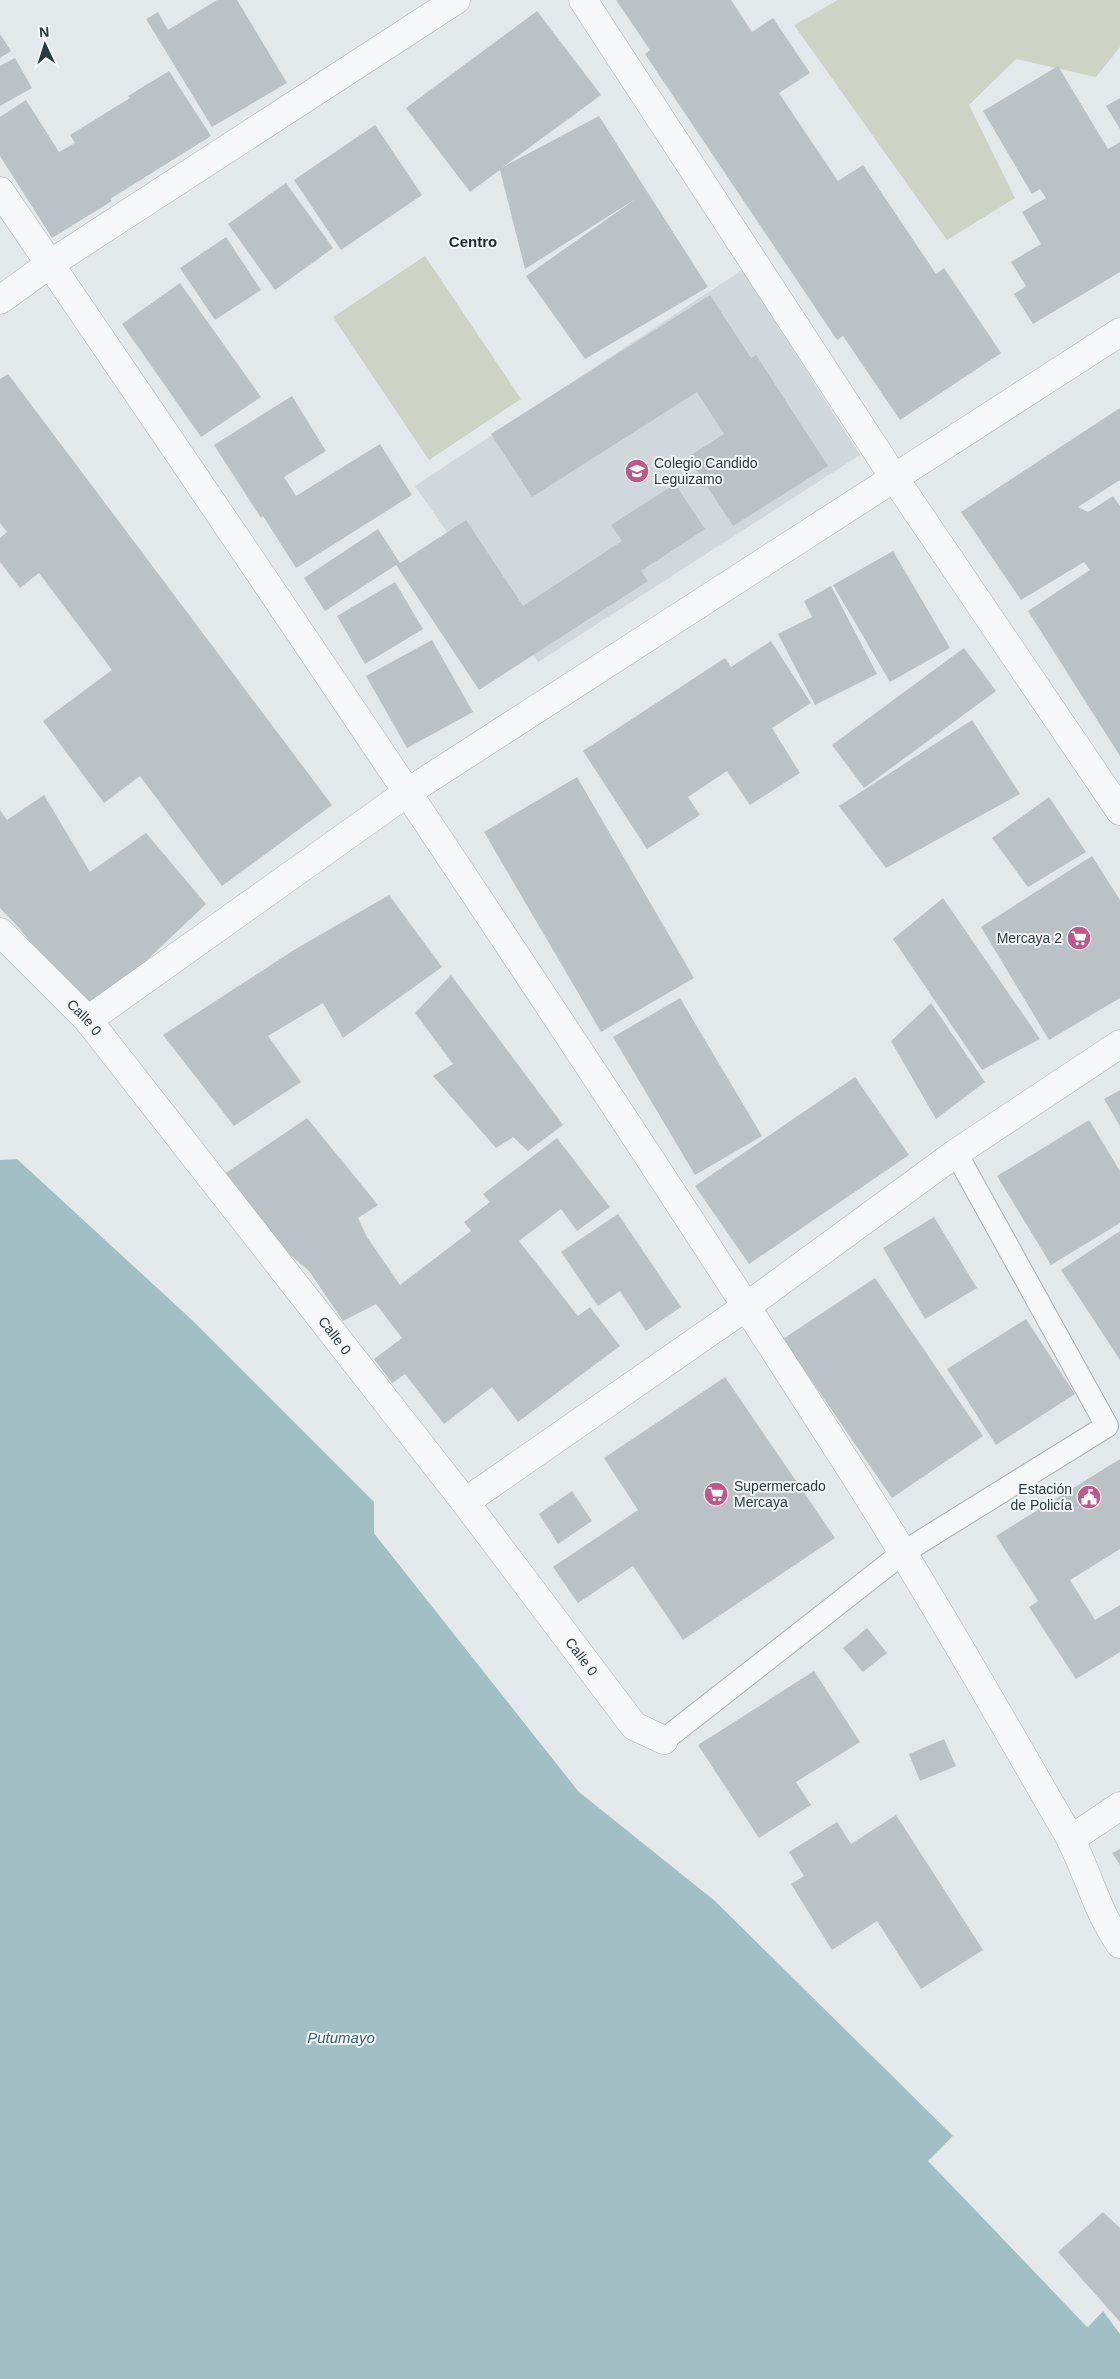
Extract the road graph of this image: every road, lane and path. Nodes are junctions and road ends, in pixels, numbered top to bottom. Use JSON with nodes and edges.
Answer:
{"nodes":[{"id":1,"x":456,"y":0,"type":"edge"},
{"id":2,"x":583,"y":0,"type":"edge"},
{"id":3,"x":0,"y":191,"type":"edge"},
{"id":4,"x":50,"y":264,"type":"junction"},
{"id":5,"x":0,"y":300,"type":"edge"},
{"id":6,"x":1120,"y":332,"type":"edge"},
{"id":7,"x":895,"y":479,"type":"junction"},
{"id":8,"x":408,"y":792,"type":"junction"},
{"id":9,"x":1120,"y":811,"type":"edge"},
{"id":10,"x":0,"y":932,"type":"edge"},
{"id":11,"x":88,"y":1020,"type":"junction"},
{"id":12,"x":1120,"y":1044,"type":"edge"},
{"id":13,"x":956,"y":1153,"type":"junction"},
{"id":14,"x":747,"y":1306,"type":"junction"},
{"id":15,"x":465,"y":1502,"type":"junction"},
{"id":16,"x":904,"y":1552,"type":"junction"},
{"id":17,"x":664,"y":1740,"type":"joint"},
{"id":18,"x":1120,"y":1806,"type":"edge"},
{"id":19,"x":1071,"y":1839,"type":"junction"},
{"id":20,"x":1120,"y":1944,"type":"edge"}],
"edges":[{"from":1,"to":4,"type":"street"},
{"from":2,"to":7,"type":"street"},
{"from":3,"to":4,"type":"street"},
{"from":4,"to":5,"type":"street"},
{"from":4,"to":8,"type":"street"},
{"from":6,"to":7,"type":"street"},
{"from":7,"to":8,"type":"street"},
{"from":7,"to":9,"type":"street"},
{"from":8,"to":11,"type":"street"},
{"from":8,"to":14,"type":"street"},
{"from":10,"to":11,"type":"street","name":"Calle 0"},
{"from":11,"to":15,"type":"street","name":"Calle 0"},
{"from":12,"to":13,"type":"street"},
{"from":13,"to":14,"type":"street"},
{"from":13,"to":16,"type":"lane"},
{"from":14,"to":15,"type":"street"},
{"from":14,"to":16,"type":"street"},
{"from":15,"to":17,"type":"street","name":"Calle 0"},
{"from":16,"to":17,"type":"lane"},
{"from":16,"to":19,"type":"street"},
{"from":18,"to":19,"type":"street"},
{"from":19,"to":20,"type":"street"}]}
